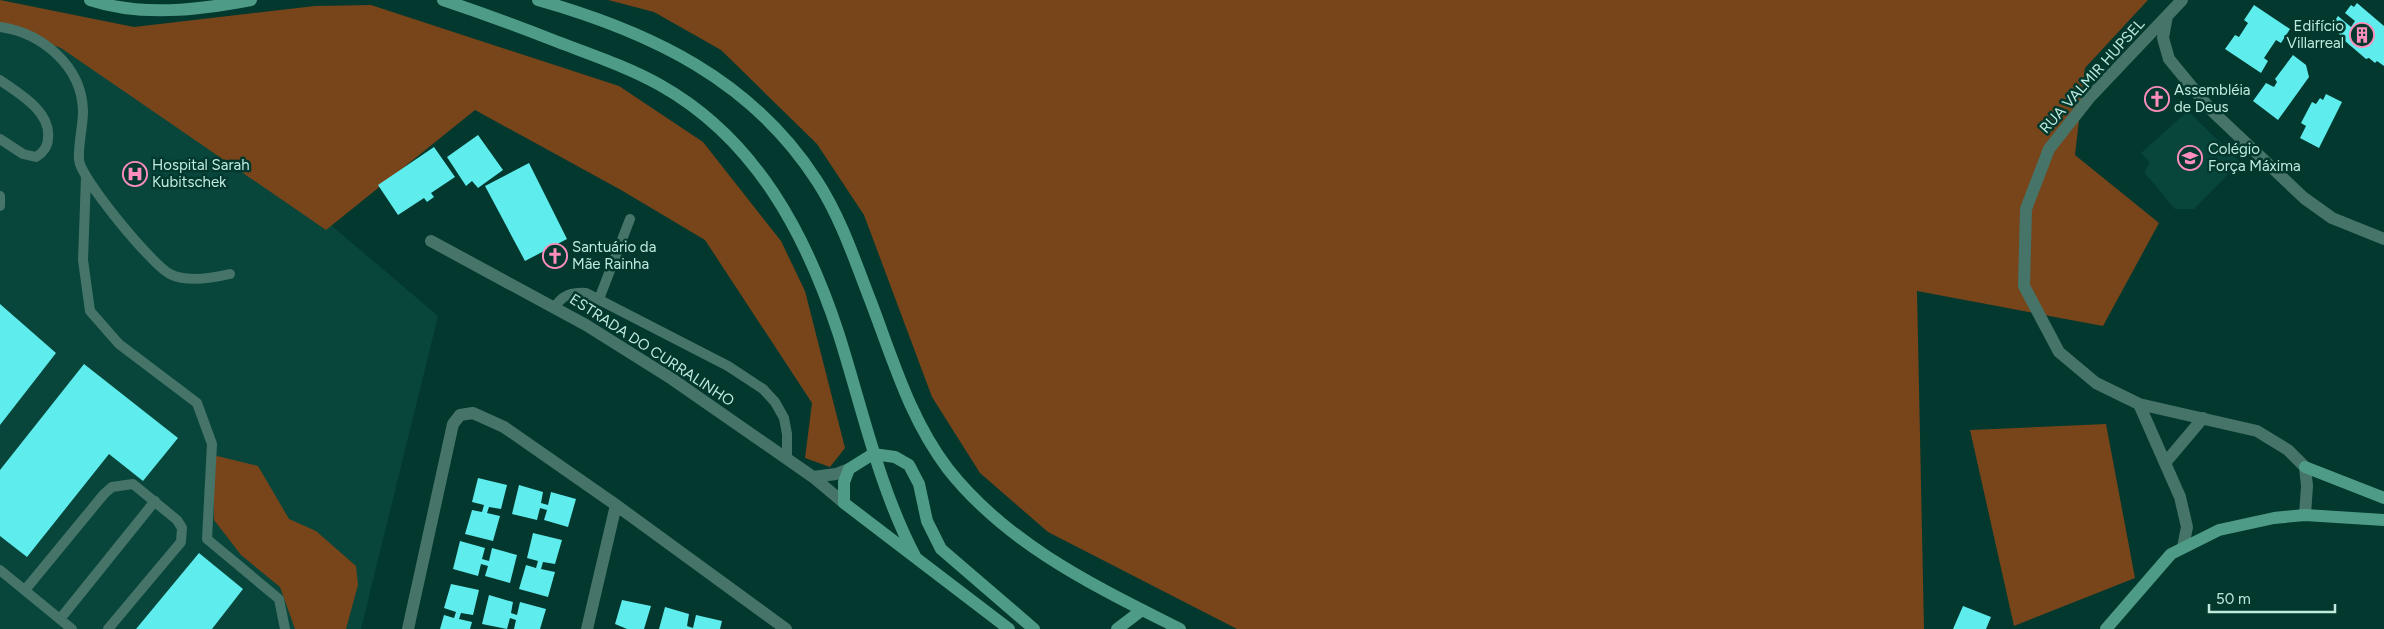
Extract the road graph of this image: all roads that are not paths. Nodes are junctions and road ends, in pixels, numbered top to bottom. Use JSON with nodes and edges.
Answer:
{"nodes":[{"id":1,"x":90,"y":0,"type":"edge"},
{"id":2,"x":251,"y":0,"type":"edge"},
{"id":3,"x":443,"y":0,"type":"edge"},
{"id":4,"x":538,"y":0,"type":"edge"},
{"id":5,"x":2182,"y":0,"type":"edge"},
{"id":6,"x":2168,"y":16,"type":"junction"},
{"id":7,"x":0,"y":27,"type":"edge"},
{"id":8,"x":0,"y":80,"type":"edge"},
{"id":9,"x":0,"y":139,"type":"edge"},
{"id":10,"x":86,"y":177,"type":"junction"},
{"id":11,"x":0,"y":196,"type":"edge"},
{"id":12,"x":0,"y":206,"type":"edge"},
{"id":13,"x":630,"y":219,"type":"dead end"},
{"id":14,"x":2384,"y":239,"type":"edge"},
{"id":15,"x":431,"y":241,"type":"dead end"},
{"id":16,"x":230,"y":274,"type":"dead end"},
{"id":17,"x":599,"y":299,"type":"junction"},
{"id":18,"x":554,"y":307,"type":"junction"},
{"id":19,"x":2139,"y":404,"type":"junction"},
{"id":20,"x":2203,"y":418,"type":"junction"},
{"id":21,"x":873,"y":454,"type":"junction"},
{"id":22,"x":787,"y":459,"type":"junction"},
{"id":23,"x":2165,"y":463,"type":"junction"},
{"id":24,"x":2305,"y":467,"type":"junction"},
{"id":25,"x":849,"y":469,"type":"junction"},
{"id":26,"x":813,"y":477,"type":"junction"},
{"id":27,"x":2384,"y":498,"type":"edge"},
{"id":28,"x":155,"y":501,"type":"junction"},
{"id":29,"x":844,"y":503,"type":"junction"},
{"id":30,"x":616,"y":505,"type":"junction"},
{"id":31,"x":2305,"y":516,"type":"junction"},
{"id":32,"x":2384,"y":520,"type":"edge"},
{"id":33,"x":2182,"y":547,"type":"junction"},
{"id":34,"x":916,"y":558,"type":"junction"},
{"id":35,"x":0,"y":570,"type":"edge"},
{"id":36,"x":25,"y":590,"type":"junction"},
{"id":37,"x":1142,"y":610,"type":"junction"},
{"id":38,"x":60,"y":619,"type":"junction"},
{"id":39,"x":72,"y":629,"type":"edge"},
{"id":40,"x":108,"y":629,"type":"edge"},
{"id":41,"x":285,"y":629,"type":"edge"},
{"id":42,"x":408,"y":629,"type":"edge"},
{"id":43,"x":587,"y":629,"type":"edge"},
{"id":44,"x":786,"y":629,"type":"edge"},
{"id":45,"x":1009,"y":629,"type":"edge"},
{"id":46,"x":1034,"y":629,"type":"edge"},
{"id":47,"x":1117,"y":629,"type":"edge"},
{"id":48,"x":1180,"y":629,"type":"edge"},
{"id":49,"x":2106,"y":629,"type":"edge"}],
"edges":[{"from":1,"to":2,"type":"street"},
{"from":3,"to":21,"type":"street"},
{"from":4,"to":37,"type":"street"},
{"from":5,"to":6,"type":"street","name":"RUA VALMIR HUPSEL"},
{"from":6,"to":14,"type":"street"},
{"from":6,"to":19,"type":"street","name":"RUA VALMIR HUPSEL"},
{"from":7,"to":10,"type":"lane"},
{"from":8,"to":9,"type":"lane"},
{"from":10,"to":16,"type":"lane"},
{"from":10,"to":41,"type":"lane"},
{"from":11,"to":12,"type":"lane"},
{"from":13,"to":17,"type":"lane"},
{"from":15,"to":18,"type":"street","name":"ESTRADA DO CURRALINHO"},
{"from":17,"to":18,"type":"lane"},
{"from":17,"to":22,"type":"lane"},
{"from":18,"to":22,"type":"street","name":"ESTRADA DO CURRALINHO"},
{"from":19,"to":20,"type":"street","name":"RUA VALMIR HUPSEL"},
{"from":19,"to":23,"type":"street"},
{"from":20,"to":23,"type":"street"},
{"from":20,"to":24,"type":"street","name":"RUA VALMIR HUPSEL"},
{"from":21,"to":25,"type":"street"},
{"from":21,"to":34,"type":"street"},
{"from":21,"to":46,"type":"street"},
{"from":22,"to":26,"type":"street","name":"ESTRADA DO CURRALINHO"},
{"from":23,"to":33,"type":"street"},
{"from":24,"to":27,"type":"street"},
{"from":24,"to":31,"type":"street"},
{"from":25,"to":26,"type":"street"},
{"from":25,"to":29,"type":"street"},
{"from":26,"to":29,"type":"street","name":"ESTRADA DO CURRALINHO"},
{"from":28,"to":36,"type":"lane"},
{"from":28,"to":38,"type":"lane"},
{"from":28,"to":40,"type":"lane"},
{"from":29,"to":34,"type":"street"},
{"from":30,"to":42,"type":"street"},
{"from":30,"to":43,"type":"street"},
{"from":30,"to":44,"type":"street"},
{"from":31,"to":32,"type":"street"},
{"from":31,"to":33,"type":"street"},
{"from":33,"to":49,"type":"street"},
{"from":34,"to":45,"type":"street"},
{"from":35,"to":36,"type":"lane"},
{"from":36,"to":38,"type":"lane"},
{"from":37,"to":47,"type":"street"},
{"from":37,"to":48,"type":"street"},
{"from":38,"to":39,"type":"lane"}]}
